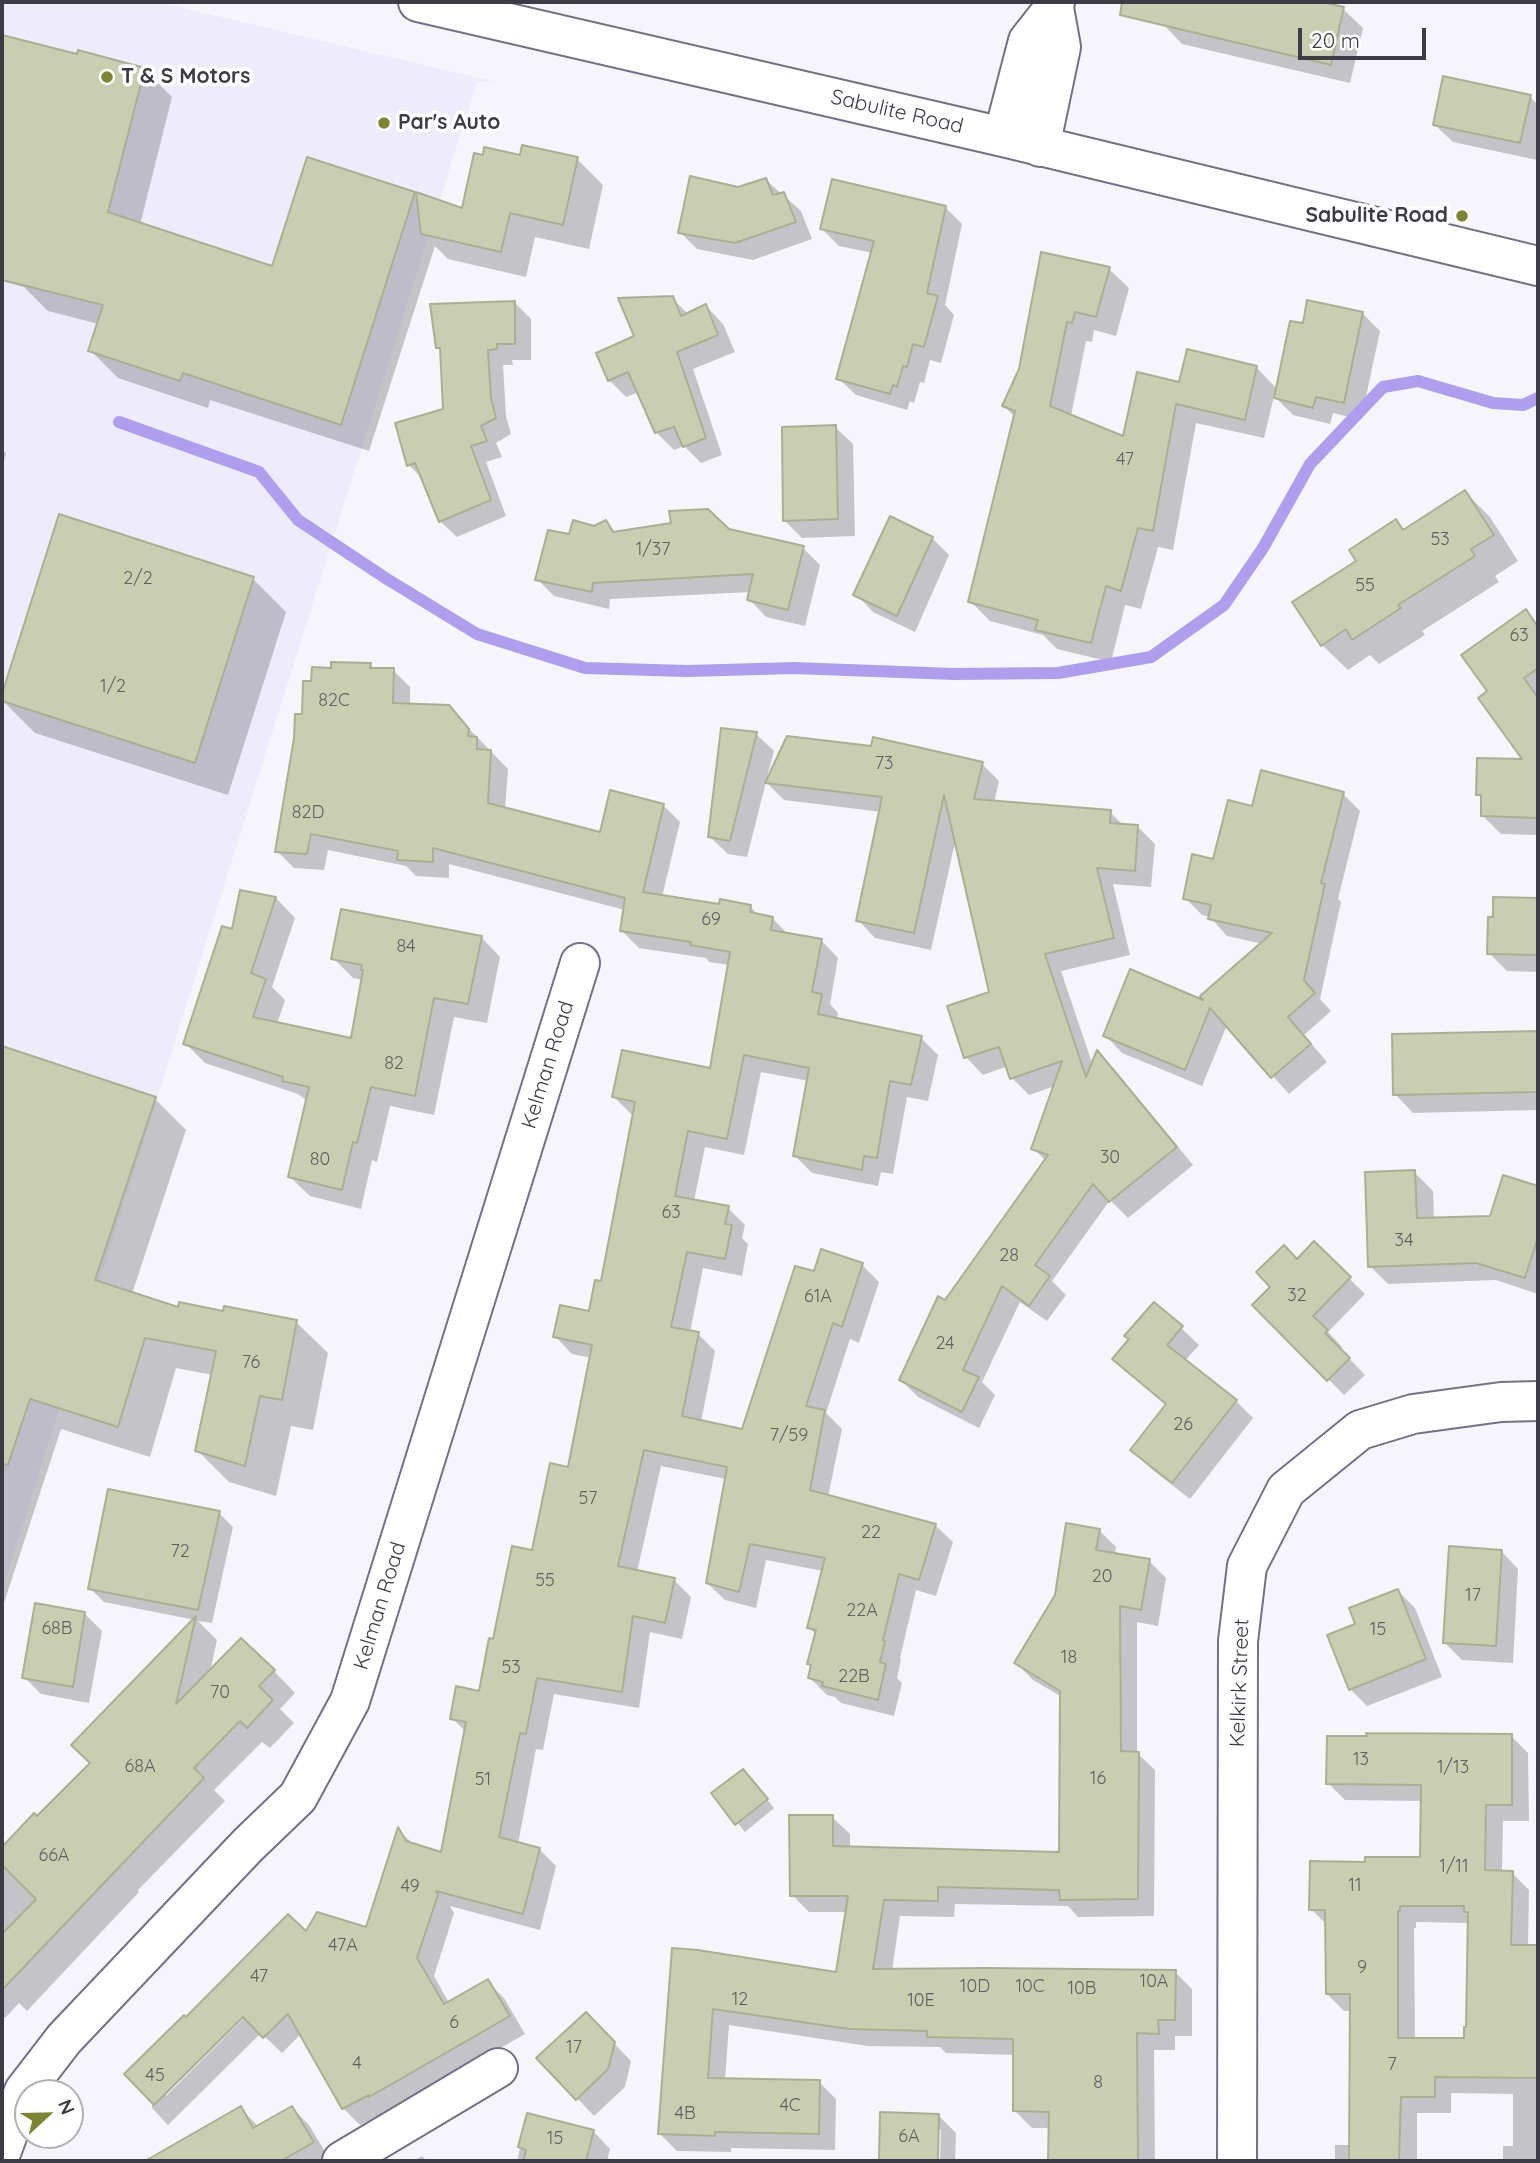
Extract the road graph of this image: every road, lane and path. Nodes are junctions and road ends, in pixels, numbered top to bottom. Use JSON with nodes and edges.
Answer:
{"nodes":[{"id":1,"x":418,"y":2,"type":"edge"},
{"id":2,"x":1054,"y":5,"type":"edge"},
{"id":3,"x":1003,"y":137,"type":"junction"},
{"id":4,"x":1041,"y":147,"type":"junction"},
{"id":5,"x":1538,"y":267,"type":"edge"},
{"id":6,"x":580,"y":963,"type":"dead end"},
{"id":7,"x":1538,"y":1401,"type":"edge"},
{"id":8,"x":498,"y":2067,"type":"dead end"},
{"id":9,"x":2,"y":2150,"type":"edge"},
{"id":10,"x":342,"y":2161,"type":"edge"},
{"id":11,"x":1237,"y":2161,"type":"edge"}],
"edges":[{"from":1,"to":3,"type":"street","name":"Sabulite Road"},
{"from":2,"to":3,"type":"street"},
{"from":2,"to":4,"type":"street"},
{"from":3,"to":4,"type":"street","name":"Sabulite Road"},
{"from":4,"to":5,"type":"street","name":"Sabulite Road"},
{"from":6,"to":9,"type":"street","name":"Kelman Road"},
{"from":7,"to":11,"type":"street","name":"Kelkirk Street"},
{"from":8,"to":10,"type":"street"}]}
